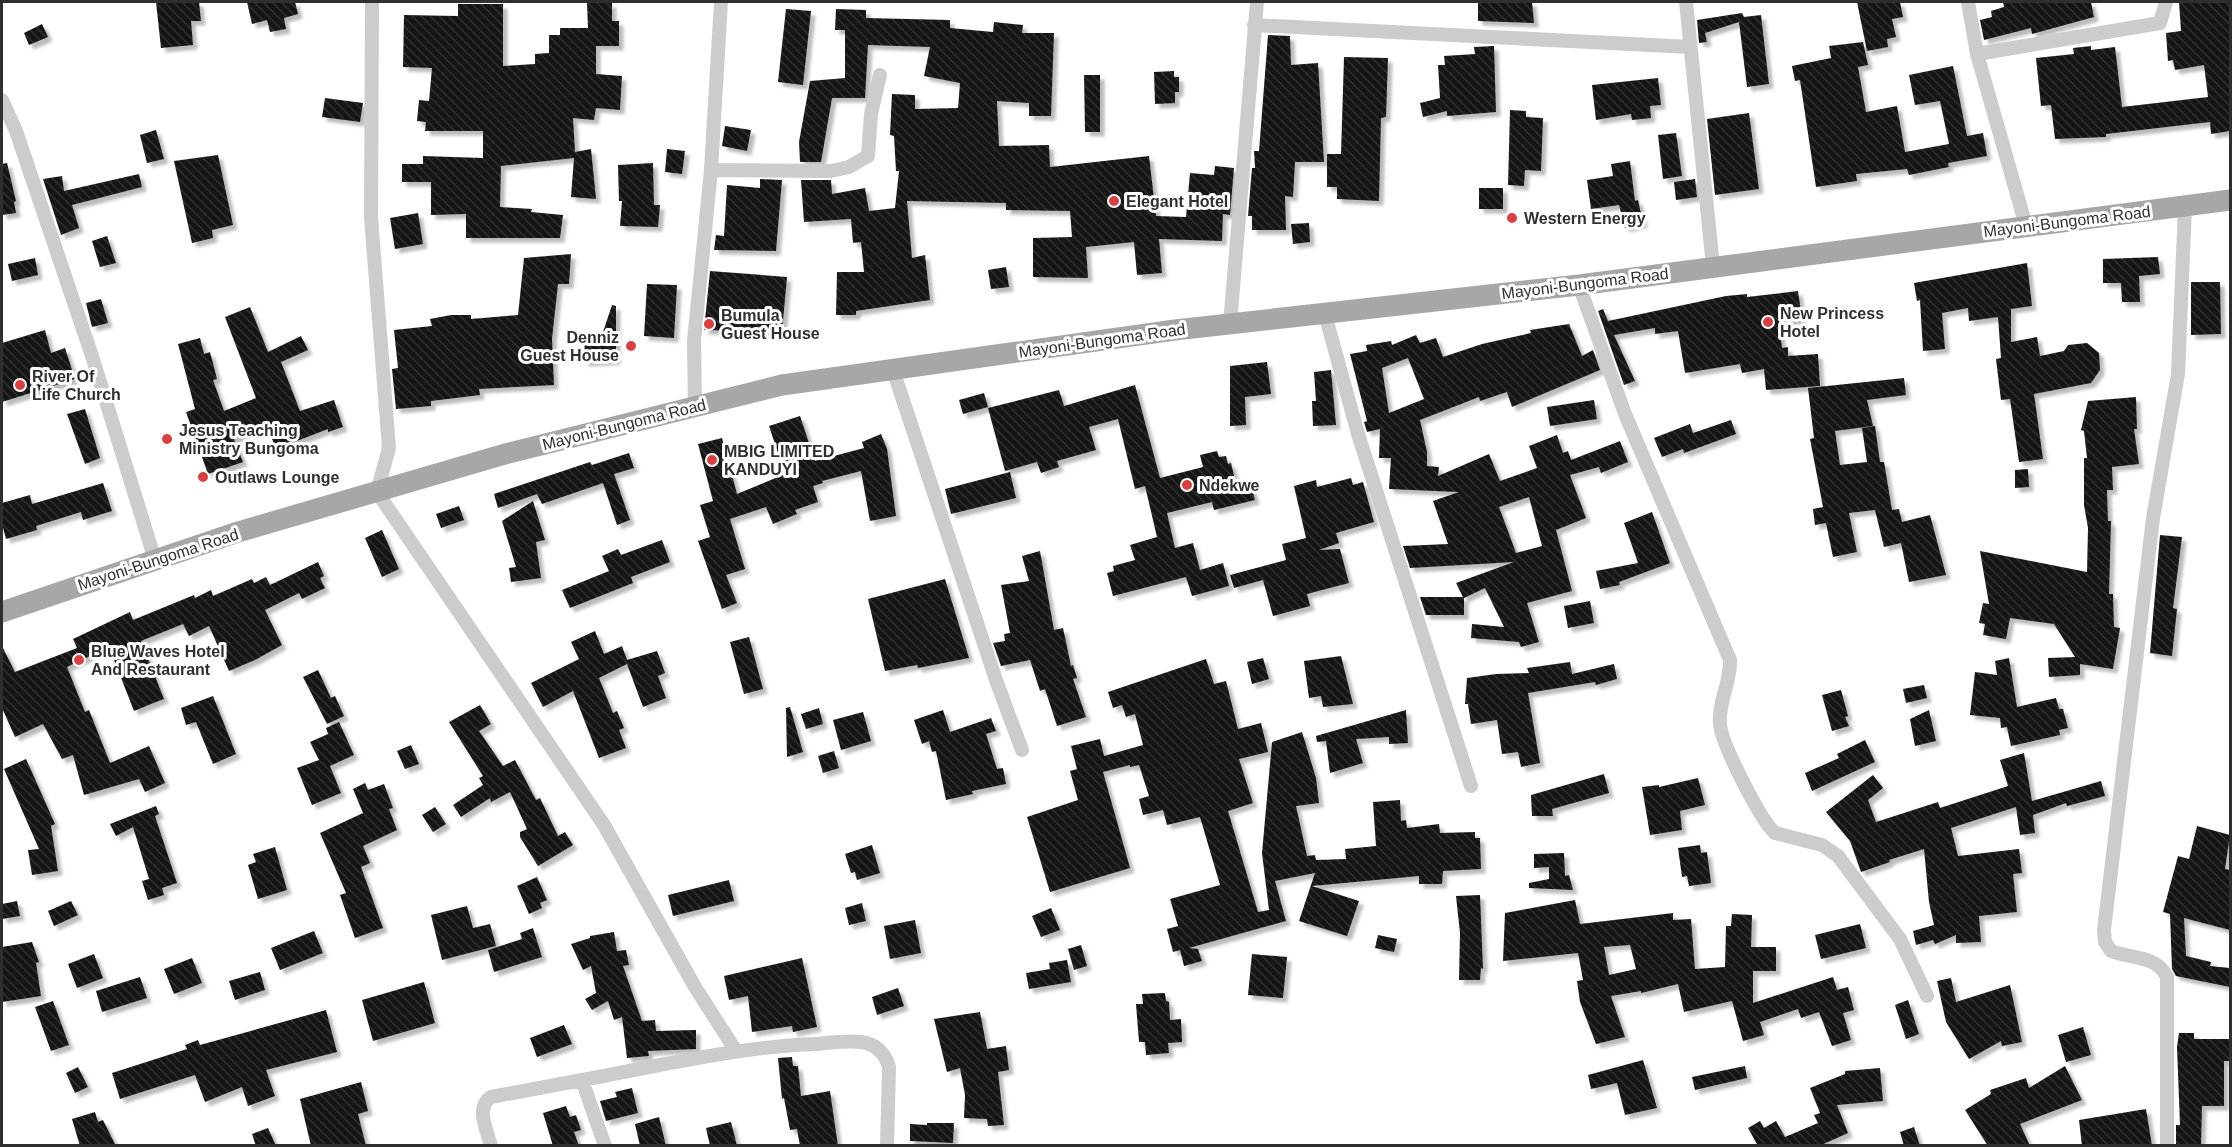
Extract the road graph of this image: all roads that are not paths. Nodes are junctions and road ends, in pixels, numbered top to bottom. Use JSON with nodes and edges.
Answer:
{"nodes":[{"id":1,"x":372,"y":2,"type":"edge"},
{"id":2,"x":721,"y":2,"type":"edge"},
{"id":3,"x":1257,"y":2,"type":"edge"},
{"id":4,"x":1686,"y":2,"type":"edge"},
{"id":5,"x":1968,"y":2,"type":"edge"},
{"id":6,"x":2166,"y":2,"type":"edge"},
{"id":7,"x":1254,"y":25,"type":"junction"},
{"id":8,"x":1690,"y":46,"type":"junction"},
{"id":9,"x":1977,"y":54,"type":"junction"},
{"id":10,"x":880,"y":75,"type":"dead end"},
{"id":11,"x":2,"y":100,"type":"edge"},
{"id":12,"x":711,"y":170,"type":"junction"},
{"id":13,"x":2230,"y":200,"type":"edge"},
{"id":14,"x":2185,"y":206,"type":"junction"},
{"id":15,"x":2026,"y":226,"type":"junction"},
{"id":16,"x":1713,"y":266,"type":"junction"},
{"id":17,"x":1578,"y":285,"type":"junction"},
{"id":18,"x":1324,"y":314,"type":"junction"},
{"id":19,"x":1230,"y":324,"type":"junction"},
{"id":20,"x":893,"y":370,"type":"junction"},
{"id":21,"x":695,"y":406,"type":"junction"},
{"id":22,"x":377,"y":492,"type":"junction"},
{"id":23,"x":155,"y":560,"type":"junction"},
{"id":24,"x":2,"y":612,"type":"edge"},
{"id":25,"x":1023,"y":750,"type":"dead end"},
{"id":26,"x":1471,"y":786,"type":"dead end"},
{"id":27,"x":1927,"y":996,"type":"dead end"},
{"id":28,"x":736,"y":1051,"type":"junction"},
{"id":29,"x":582,"y":1080,"type":"junction"},
{"id":30,"x":491,"y":1146,"type":"edge"},
{"id":31,"x":605,"y":1146,"type":"edge"},
{"id":32,"x":887,"y":1146,"type":"edge"},
{"id":33,"x":2167,"y":1146,"type":"edge"}],
"edges":[{"from":1,"to":22,"type":"street"},
{"from":2,"to":12,"type":"street"},
{"from":3,"to":7,"type":"street"},
{"from":4,"to":8,"type":"street"},
{"from":5,"to":9,"type":"street"},
{"from":6,"to":9,"type":"street"},
{"from":7,"to":8,"type":"street"},
{"from":7,"to":19,"type":"street"},
{"from":8,"to":16,"type":"street"},
{"from":9,"to":15,"type":"street"},
{"from":10,"to":12,"type":"street"},
{"from":11,"to":23,"type":"street"},
{"from":12,"to":21,"type":"street"},
{"from":13,"to":14,"type":"main road","name":"Mayoni-Bungoma Road"},
{"from":14,"to":15,"type":"main road","name":"Mayoni-Bungoma Road"},
{"from":14,"to":33,"type":"street"},
{"from":15,"to":16,"type":"main road","name":"Mayoni-Bungoma Road"},
{"from":16,"to":17,"type":"main road","name":"Mayoni-Bungoma Road"},
{"from":17,"to":18,"type":"main road","name":"Mayoni-Bungoma Road"},
{"from":17,"to":27,"type":"street"},
{"from":18,"to":19,"type":"main road","name":"Mayoni-Bungoma Road"},
{"from":18,"to":26,"type":"street"},
{"from":19,"to":20,"type":"main road","name":"Mayoni-Bungoma Road"},
{"from":20,"to":21,"type":"main road","name":"Mayoni-Bungoma Road"},
{"from":20,"to":25,"type":"street"},
{"from":21,"to":22,"type":"main road","name":"Mayoni-Bungoma Road"},
{"from":22,"to":23,"type":"main road","name":"Mayoni-Bungoma Road"},
{"from":22,"to":28,"type":"street"},
{"from":23,"to":24,"type":"main road","name":"Mayoni-Bungoma Road"},
{"from":28,"to":29,"type":"street"},
{"from":28,"to":32,"type":"street"},
{"from":29,"to":30,"type":"street"},
{"from":29,"to":31,"type":"street"}]}
